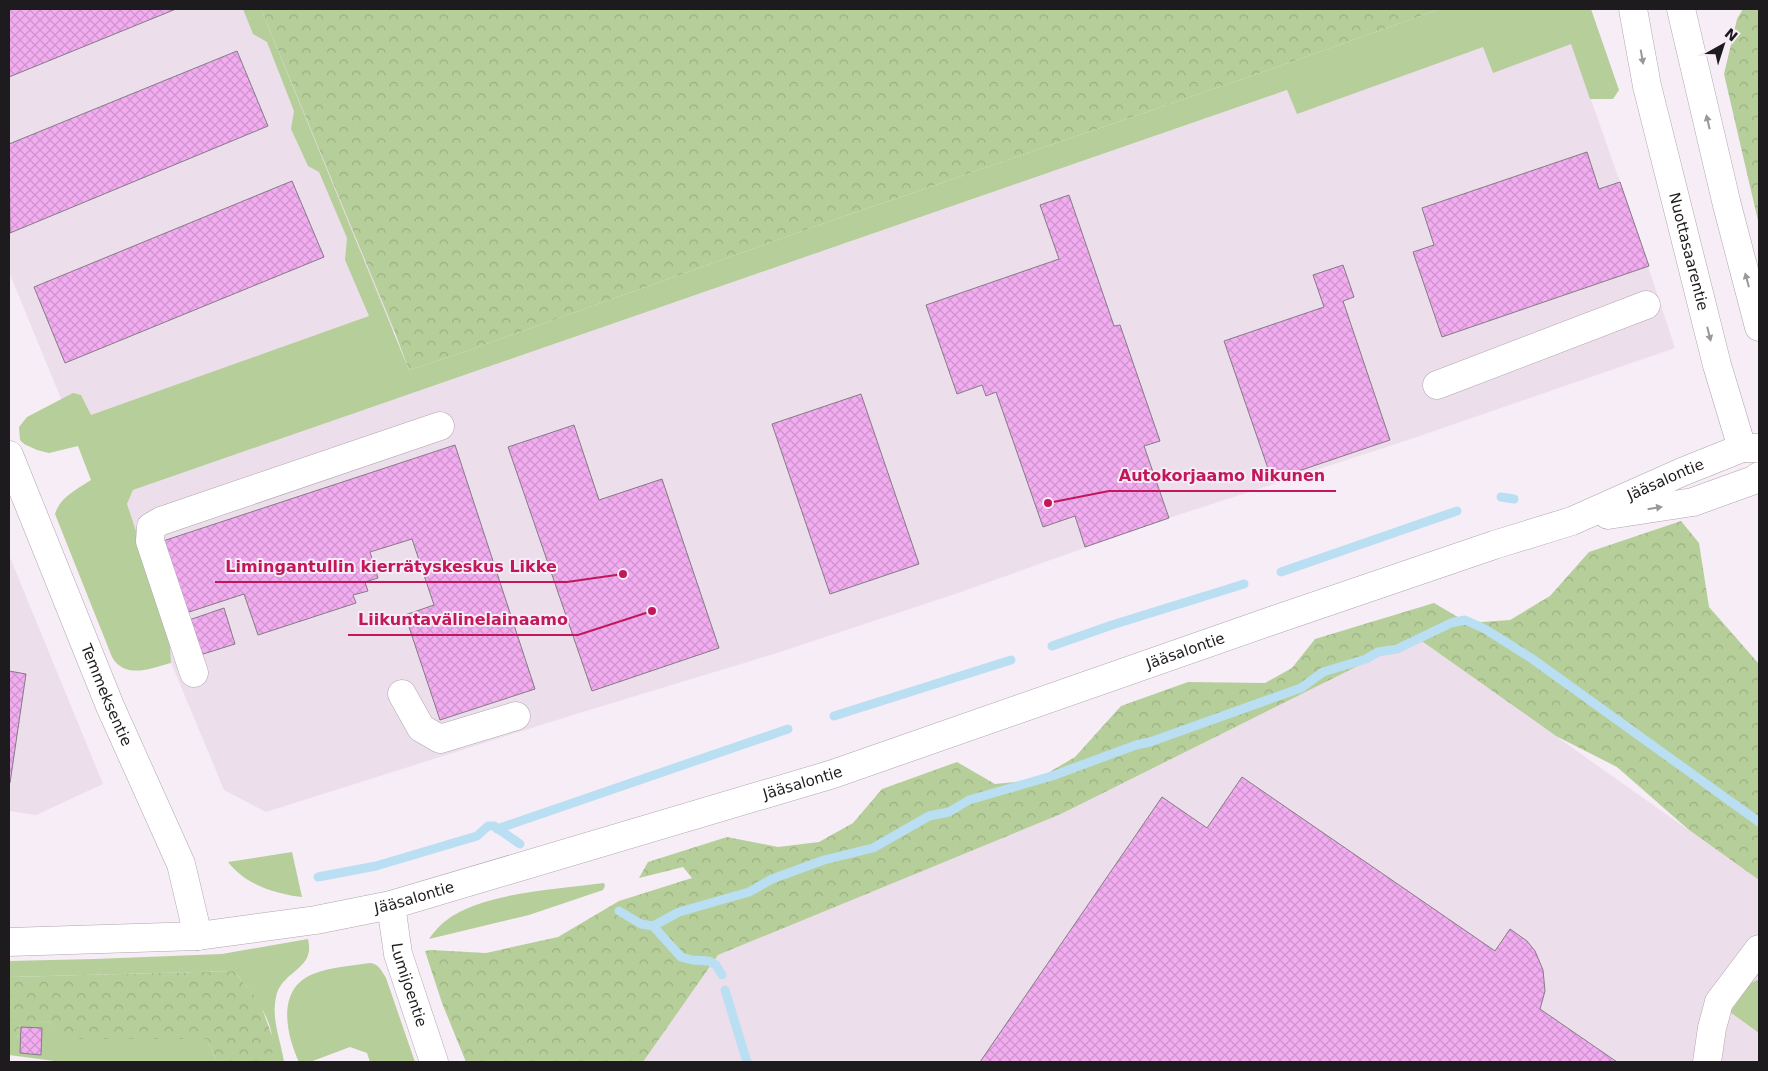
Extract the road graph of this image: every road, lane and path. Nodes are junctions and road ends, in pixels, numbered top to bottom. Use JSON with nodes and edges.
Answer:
{"nodes":[{"id":1,"x":1633,"y":9,"type":"edge"},
{"id":2,"x":1682,"y":9,"type":"edge"},
{"id":3,"x":1646,"y":305,"type":"dead end"},
{"id":4,"x":1759,"y":327,"type":"edge"},
{"id":5,"x":1437,"y":385,"type":"dead end"},
{"id":6,"x":440,"y":426,"type":"dead end"},
{"id":7,"x":1751,"y":448,"type":"edge"},
{"id":8,"x":9,"y":454,"type":"edge"},
{"id":9,"x":1758,"y":482,"type":"edge"},
{"id":10,"x":1572,"y":521,"type":"junction"},
{"id":11,"x":194,"y":673,"type":"dead end"},
{"id":12,"x":402,"y":694,"type":"dead end"},
{"id":13,"x":516,"y":716,"type":"dead end"},
{"id":14,"x":391,"y":905,"type":"junction"},
{"id":15,"x":198,"y":936,"type":"junction"},
{"id":16,"x":9,"y":942,"type":"edge"},
{"id":17,"x":1759,"y":949,"type":"edge"},
{"id":18,"x":434,"y":1062,"type":"edge"},
{"id":19,"x":1707,"y":1062,"type":"edge"}],
"edges":[{"from":1,"to":7,"type":"main road","name":"Nuottasaarentie","one_way":true},
{"from":4,"to":2,"type":"main road","one_way":true},
{"from":3,"to":5,"type":"main road"},
{"from":6,"to":11,"type":"main road"},
{"from":7,"to":9,"type":"main road","name":"Nuottasaarentie"},
{"from":7,"to":10,"type":"main road","name":"Jääsalontie"},
{"from":8,"to":15,"type":"main road","name":"Temmeksentie"},
{"from":10,"to":9,"type":"main road","name":"Jääsalontie","one_way":true},
{"from":10,"to":14,"type":"main road","name":"Jääsalontie"},
{"from":12,"to":13,"type":"main road"},
{"from":14,"to":15,"type":"main road","name":"Jääsalontie"},
{"from":14,"to":18,"type":"main road","name":"Lumijoentie"},
{"from":15,"to":16,"type":"main road","name":"Jääsalontie"},
{"from":17,"to":19,"type":"main road"}]}
